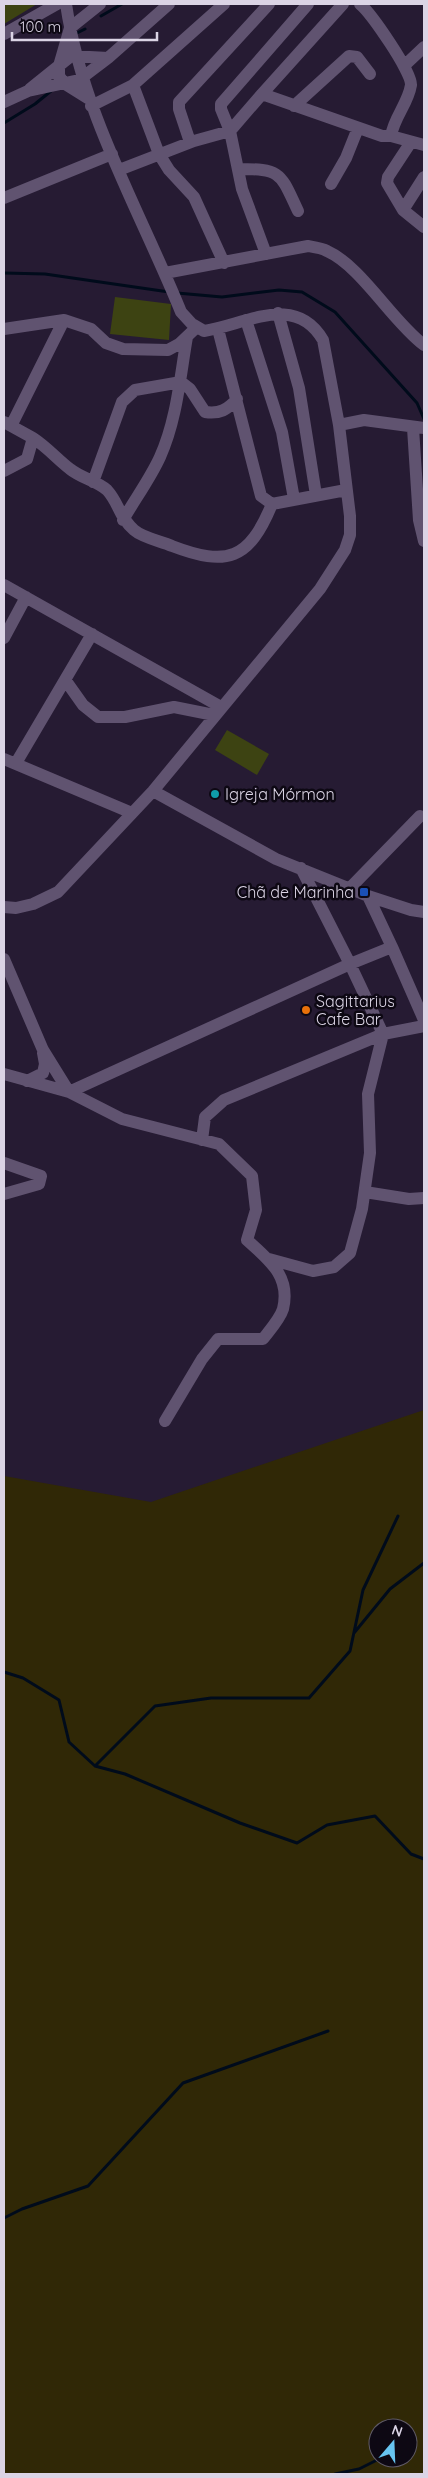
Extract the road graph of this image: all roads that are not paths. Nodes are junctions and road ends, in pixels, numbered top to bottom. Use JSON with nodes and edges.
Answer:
{"nodes":[{"id":1,"x":57,"y":4,"type":"edge"},
{"id":2,"x":66,"y":4,"type":"edge"},
{"id":3,"x":100,"y":4,"type":"edge"},
{"id":4,"x":169,"y":4,"type":"edge"},
{"id":5,"x":224,"y":4,"type":"edge"},
{"id":6,"x":269,"y":4,"type":"edge"},
{"id":7,"x":308,"y":4,"type":"edge"},
{"id":8,"x":344,"y":4,"type":"edge"},
{"id":9,"x":360,"y":4,"type":"edge"},
{"id":10,"x":70,"y":28,"type":"junction"},
{"id":11,"x":4,"y":34,"type":"edge"},
{"id":12,"x":424,"y":47,"type":"edge"},
{"id":13,"x":78,"y":55,"type":"junction"},
{"id":14,"x":108,"y":58,"type":"junction"},
{"id":15,"x":404,"y":63,"type":"junction"},
{"id":16,"x":59,"y":66,"type":"junction"},
{"id":17,"x":370,"y":74,"type":"dead end"},
{"id":18,"x":85,"y":77,"type":"junction"},
{"id":19,"x":64,"y":84,"type":"junction"},
{"id":20,"x":133,"y":85,"type":"junction"},
{"id":21,"x":28,"y":91,"type":"junction"},
{"id":22,"x":262,"y":94,"type":"junction"},
{"id":23,"x":4,"y":102,"type":"edge"},
{"id":24,"x":90,"y":102,"type":"junction"},
{"id":25,"x":294,"y":106,"type":"junction"},
{"id":26,"x":358,"y":128,"type":"junction"},
{"id":27,"x":230,"y":131,"type":"junction"},
{"id":28,"x":391,"y":136,"type":"junction"},
{"id":29,"x":190,"y":142,"type":"junction"},
{"id":30,"x":411,"y":142,"type":"junction"},
{"id":31,"x":424,"y":145,"type":"edge"},
{"id":32,"x":112,"y":154,"type":"junction"},
{"id":33,"x":159,"y":154,"type":"junction"},
{"id":34,"x":239,"y":169,"type":"junction"},
{"id":35,"x":119,"y":170,"type":"junction"},
{"id":36,"x":424,"y":177,"type":"edge"},
{"id":37,"x":331,"y":184,"type":"dead end"},
{"id":38,"x":4,"y":198,"type":"edge"},
{"id":39,"x":403,"y":210,"type":"junction"},
{"id":40,"x":298,"y":211,"type":"dead end"},
{"id":41,"x":424,"y":227,"type":"edge"},
{"id":42,"x":266,"y":254,"type":"junction"},
{"id":43,"x":224,"y":263,"type":"junction"},
{"id":44,"x":166,"y":275,"type":"junction"},
{"id":45,"x":278,"y":313,"type":"junction"},
{"id":46,"x":64,"y":320,"type":"junction"},
{"id":47,"x":246,"y":320,"type":"junction"},
{"id":48,"x":197,"y":327,"type":"junction"},
{"id":49,"x":4,"y":329,"type":"edge"},
{"id":50,"x":218,"y":329,"type":"junction"},
{"id":51,"x":187,"y":337,"type":"junction"},
{"id":52,"x":424,"y":345,"type":"edge"},
{"id":53,"x":181,"y":382,"type":"junction"},
{"id":54,"x":237,"y":399,"type":"junction"},
{"id":55,"x":8,"y":424,"type":"edge"},
{"id":56,"x":339,"y":425,"type":"junction"},
{"id":57,"x":418,"y":428,"type":"edge"},
{"id":58,"x":32,"y":438,"type":"junction"},
{"id":59,"x":4,"y":471,"type":"edge"},
{"id":60,"x":93,"y":482,"type":"junction"},
{"id":61,"x":346,"y":490,"type":"junction"},
{"id":62,"x":316,"y":495,"type":"junction"},
{"id":63,"x":294,"y":499,"type":"junction"},
{"id":64,"x":272,"y":504,"type":"junction"},
{"id":65,"x":123,"y":520,"type":"junction"},
{"id":66,"x":424,"y":541,"type":"edge"},
{"id":67,"x":4,"y":585,"type":"edge"},
{"id":68,"x":26,"y":598,"type":"junction"},
{"id":69,"x":92,"y":634,"type":"junction"},
{"id":70,"x":4,"y":638,"type":"edge"},
{"id":71,"x":66,"y":680,"type":"junction"},
{"id":72,"x":217,"y":711,"type":"junction"},
{"id":73,"x":10,"y":761,"type":"edge"},
{"id":74,"x":153,"y":790,"type":"junction"},
{"id":75,"x":132,"y":813,"type":"junction"},
{"id":76,"x":420,"y":816,"type":"dead end"},
{"id":77,"x":301,"y":868,"type":"junction"},
{"id":78,"x":350,"y":888,"type":"junction"},
{"id":79,"x":368,"y":896,"type":"junction"},
{"id":80,"x":4,"y":907,"type":"edge"},
{"id":81,"x":424,"y":912,"type":"edge"},
{"id":82,"x":392,"y":946,"type":"junction"},
{"id":83,"x":4,"y":959,"type":"edge"},
{"id":84,"x":350,"y":964,"type":"junction"},
{"id":85,"x":424,"y":1020,"type":"edge"},
{"id":86,"x":424,"y":1026,"type":"edge"},
{"id":87,"x":383,"y":1034,"type":"junction"},
{"id":88,"x":43,"y":1050,"type":"junction"},
{"id":89,"x":4,"y":1074,"type":"edge"},
{"id":90,"x":27,"y":1081,"type":"junction"},
{"id":91,"x":69,"y":1092,"type":"junction"},
{"id":92,"x":202,"y":1140,"type":"junction"},
{"id":93,"x":4,"y":1163,"type":"edge"},
{"id":94,"x":365,"y":1192,"type":"junction"},
{"id":95,"x":4,"y":1194,"type":"edge"},
{"id":96,"x":424,"y":1198,"type":"edge"},
{"id":97,"x":269,"y":1259,"type":"junction"},
{"id":98,"x":165,"y":1421,"type":"dead end"}],
"edges":[{"from":1,"to":11,"type":"street"},
{"from":2,"to":10,"type":"street"},
{"from":3,"to":10,"type":"street"},
{"from":4,"to":14,"type":"street"},
{"from":5,"to":20,"type":"street"},
{"from":6,"to":29,"type":"street"},
{"from":7,"to":27,"type":"street"},
{"from":8,"to":22,"type":"street"},
{"from":9,"to":15,"type":"street"},
{"from":10,"to":13,"type":"street"},
{"from":10,"to":16,"type":"street"},
{"from":12,"to":15,"type":"street"},
{"from":13,"to":14,"type":"street"},
{"from":13,"to":16,"type":"street"},
{"from":13,"to":18,"type":"street"},
{"from":14,"to":18,"type":"street"},
{"from":15,"to":28,"type":"street"},
{"from":16,"to":19,"type":"street"},
{"from":16,"to":21,"type":"street"},
{"from":17,"to":25,"type":"street"},
{"from":18,"to":19,"type":"street"},
{"from":18,"to":24,"type":"street"},
{"from":19,"to":21,"type":"street"},
{"from":19,"to":24,"type":"street"},
{"from":20,"to":24,"type":"street"},
{"from":20,"to":33,"type":"street"},
{"from":21,"to":23,"type":"street"},
{"from":22,"to":25,"type":"street"},
{"from":22,"to":27,"type":"street"},
{"from":24,"to":32,"type":"street"},
{"from":25,"to":26,"type":"street"},
{"from":26,"to":28,"type":"street"},
{"from":26,"to":37,"type":"street"},
{"from":27,"to":29,"type":"street"},
{"from":27,"to":34,"type":"street"},
{"from":28,"to":30,"type":"street"},
{"from":29,"to":33,"type":"street"},
{"from":30,"to":31,"type":"street"},
{"from":30,"to":39,"type":"street"},
{"from":32,"to":35,"type":"street"},
{"from":32,"to":38,"type":"street"},
{"from":33,"to":35,"type":"street"},
{"from":33,"to":43,"type":"street"},
{"from":34,"to":40,"type":"street"},
{"from":34,"to":42,"type":"street"},
{"from":35,"to":44,"type":"street"},
{"from":36,"to":39,"type":"street"},
{"from":39,"to":41,"type":"street"},
{"from":42,"to":43,"type":"street"},
{"from":42,"to":52,"type":"street"},
{"from":43,"to":44,"type":"street"},
{"from":44,"to":48,"type":"street"},
{"from":45,"to":47,"type":"street"},
{"from":45,"to":56,"type":"street"},
{"from":45,"to":62,"type":"street"},
{"from":46,"to":49,"type":"street"},
{"from":46,"to":51,"type":"street"},
{"from":46,"to":55,"type":"street"},
{"from":47,"to":50,"type":"street"},
{"from":47,"to":63,"type":"street"},
{"from":48,"to":50,"type":"street"},
{"from":48,"to":51,"type":"street"},
{"from":50,"to":54,"type":"street"},
{"from":51,"to":53,"type":"street"},
{"from":53,"to":54,"type":"street"},
{"from":53,"to":60,"type":"street"},
{"from":53,"to":65,"type":"street"},
{"from":54,"to":64,"type":"street"},
{"from":55,"to":58,"type":"street"},
{"from":56,"to":57,"type":"street"},
{"from":56,"to":61,"type":"street"},
{"from":57,"to":66,"type":"street"},
{"from":58,"to":59,"type":"street"},
{"from":58,"to":60,"type":"street"},
{"from":60,"to":65,"type":"street"},
{"from":61,"to":62,"type":"street"},
{"from":61,"to":72,"type":"street"},
{"from":62,"to":63,"type":"street"},
{"from":63,"to":64,"type":"street"},
{"from":64,"to":65,"type":"street"},
{"from":67,"to":68,"type":"street"},
{"from":68,"to":69,"type":"street"},
{"from":68,"to":70,"type":"street"},
{"from":69,"to":71,"type":"street"},
{"from":69,"to":72,"type":"street"},
{"from":71,"to":72,"type":"street"},
{"from":71,"to":73,"type":"street"},
{"from":72,"to":74,"type":"street"},
{"from":73,"to":75,"type":"street"},
{"from":74,"to":75,"type":"street"},
{"from":74,"to":77,"type":"street"},
{"from":75,"to":80,"type":"street"},
{"from":76,"to":78,"type":"street"},
{"from":77,"to":78,"type":"street"},
{"from":77,"to":84,"type":"street"},
{"from":78,"to":79,"type":"street"},
{"from":79,"to":81,"type":"street"},
{"from":79,"to":82,"type":"street"},
{"from":82,"to":84,"type":"street"},
{"from":82,"to":85,"type":"street"},
{"from":83,"to":88,"type":"street"},
{"from":84,"to":87,"type":"street"},
{"from":84,"to":91,"type":"street"},
{"from":86,"to":87,"type":"street"},
{"from":87,"to":92,"type":"street"},
{"from":87,"to":94,"type":"street"},
{"from":88,"to":90,"type":"street"},
{"from":88,"to":91,"type":"street"},
{"from":89,"to":90,"type":"street"},
{"from":90,"to":91,"type":"street"},
{"from":91,"to":92,"type":"street"},
{"from":92,"to":97,"type":"street"},
{"from":93,"to":95,"type":"street"},
{"from":94,"to":96,"type":"street"},
{"from":94,"to":97,"type":"street"},
{"from":97,"to":98,"type":"street"}]}
